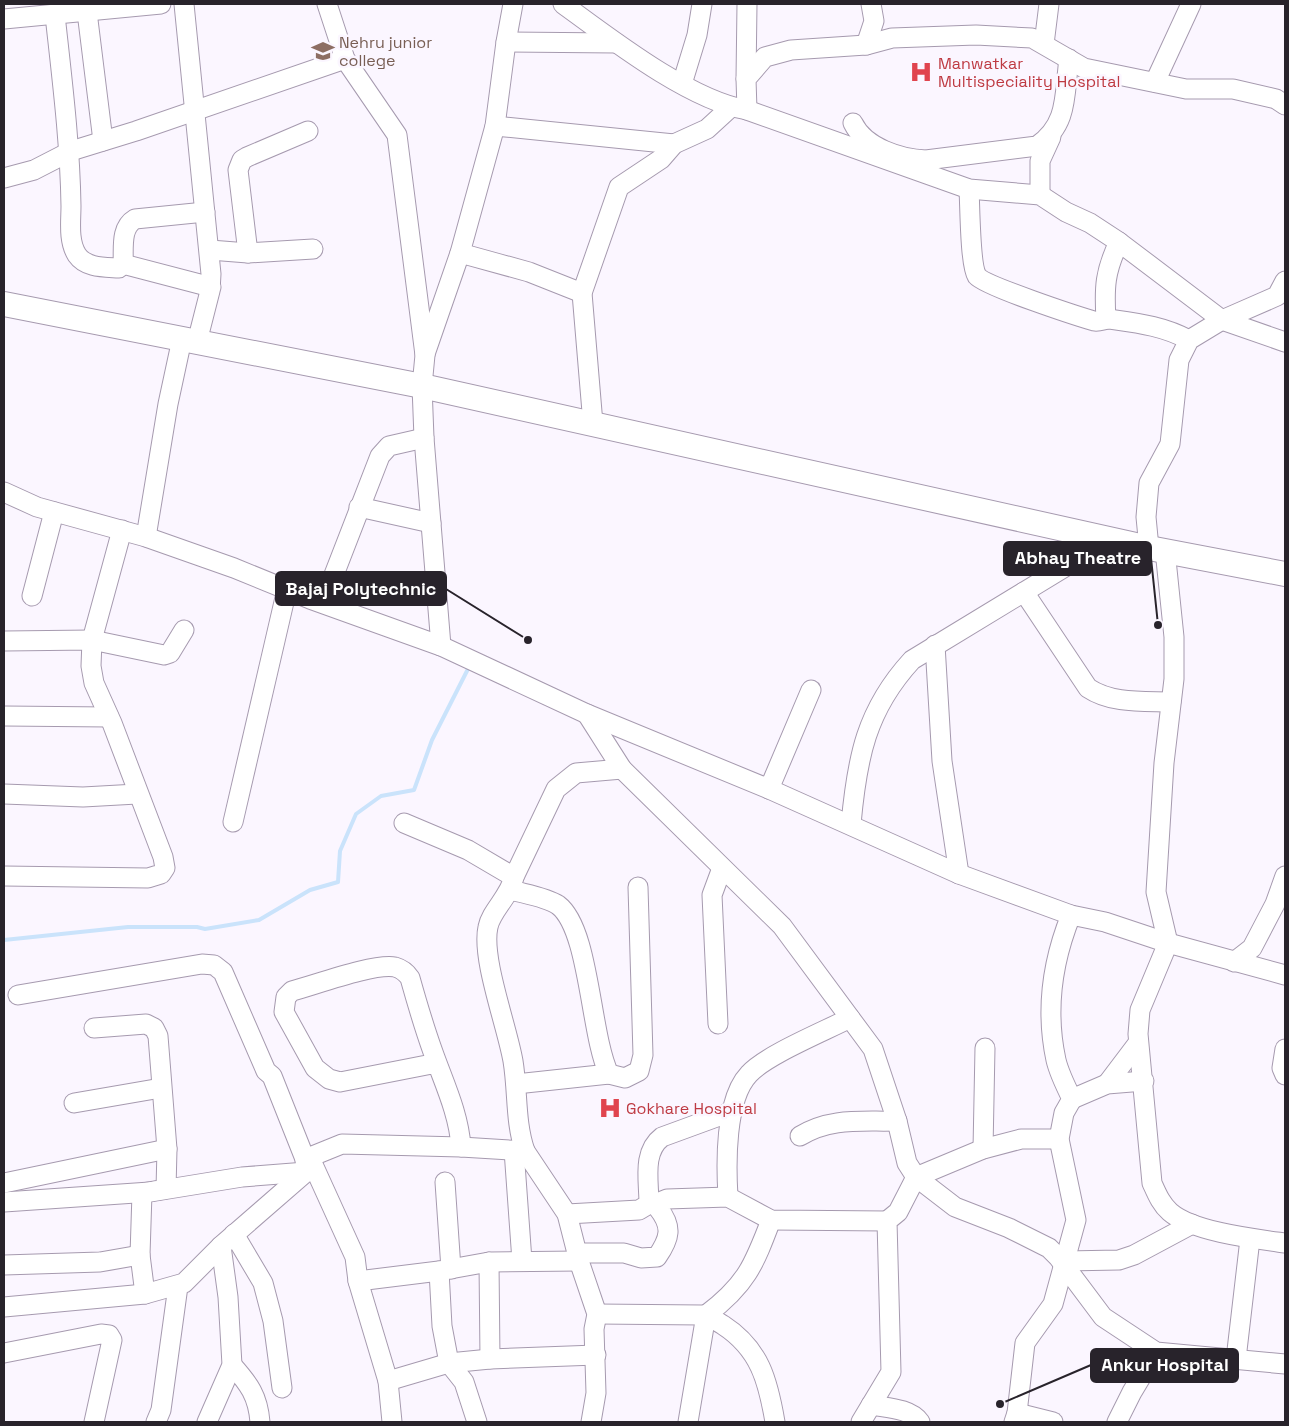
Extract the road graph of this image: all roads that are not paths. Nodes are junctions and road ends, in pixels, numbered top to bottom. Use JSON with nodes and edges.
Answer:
{"nodes":[{"id":1,"x":161,"y":4,"type":"edge"},
{"id":2,"x":184,"y":4,"type":"edge"},
{"id":3,"x":327,"y":4,"type":"edge"},
{"id":4,"x":514,"y":4,"type":"edge"},
{"id":5,"x":563,"y":4,"type":"edge"},
{"id":6,"x":702,"y":4,"type":"edge"},
{"id":7,"x":747,"y":4,"type":"edge"},
{"id":8,"x":872,"y":4,"type":"edge"},
{"id":9,"x":1050,"y":4,"type":"edge"},
{"id":10,"x":1191,"y":4,"type":"edge"},
{"id":11,"x":87,"y":12,"type":"junction"},
{"id":12,"x":55,"y":15,"type":"junction"},
{"id":13,"x":4,"y":19,"type":"edge"},
{"id":14,"x":506,"y":42,"type":"junction"},
{"id":15,"x":616,"y":43,"type":"junction"},
{"id":16,"x":1044,"y":44,"type":"junction"},
{"id":17,"x":866,"y":45,"type":"junction"},
{"id":18,"x":1069,"y":59,"type":"junction"},
{"id":19,"x":346,"y":60,"type":"junction"},
{"id":20,"x":746,"y":79,"type":"junction"},
{"id":21,"x":1155,"y":82,"type":"junction"},
{"id":22,"x":682,"y":84,"type":"junction"},
{"id":23,"x":1285,"y":105,"type":"edge"},
{"id":24,"x":739,"y":108,"type":"junction"},
{"id":25,"x":196,"y":111,"type":"junction"},
{"id":26,"x":853,"y":124,"type":"dead end"},
{"id":27,"x":495,"y":126,"type":"junction"},
{"id":28,"x":308,"y":131,"type":"dead end"},
{"id":29,"x":1051,"y":137,"type":"junction"},
{"id":30,"x":103,"y":141,"type":"junction"},
{"id":31,"x":674,"y":144,"type":"junction"},
{"id":32,"x":70,"y":151,"type":"junction"},
{"id":33,"x":4,"y":178,"type":"edge"},
{"id":34,"x":969,"y":189,"type":"junction"},
{"id":35,"x":1040,"y":195,"type":"junction"},
{"id":36,"x":205,"y":212,"type":"junction"},
{"id":37,"x":1119,"y":242,"type":"junction"},
{"id":38,"x":313,"y":249,"type":"dead end"},
{"id":39,"x":210,"y":250,"type":"junction"},
{"id":40,"x":248,"y":253,"type":"junction"},
{"id":41,"x":460,"y":253,"type":"junction"},
{"id":42,"x":123,"y":264,"type":"junction"},
{"id":43,"x":1285,"y":280,"type":"edge"},
{"id":44,"x":211,"y":287,"type":"junction"},
{"id":45,"x":582,"y":293,"type":"junction"},
{"id":46,"x":4,"y":304,"type":"edge"},
{"id":47,"x":1106,"y":319,"type":"junction"},
{"id":48,"x":1222,"y":320,"type":"junction"},
{"id":49,"x":189,"y":340,"type":"junction"},
{"id":50,"x":1190,"y":340,"type":"junction"},
{"id":51,"x":1285,"y":342,"type":"edge"},
{"id":52,"x":425,"y":356,"type":"junction"},
{"id":53,"x":422,"y":386,"type":"junction"},
{"id":54,"x":593,"y":424,"type":"junction"},
{"id":55,"x":424,"y":438,"type":"junction"},
{"id":56,"x":4,"y":492,"type":"edge"},
{"id":57,"x":359,"y":507,"type":"junction"},
{"id":58,"x":54,"y":512,"type":"junction"},
{"id":59,"x":431,"y":524,"type":"junction"},
{"id":60,"x":122,"y":530,"type":"junction"},
{"id":61,"x":146,"y":537,"type":"junction"},
{"id":62,"x":1111,"y":539,"type":"junction"},
{"id":63,"x":1157,"y":549,"type":"junction"},
{"id":64,"x":1285,"y":574,"type":"edge"},
{"id":65,"x":288,"y":589,"type":"junction"},
{"id":66,"x":1024,"y":592,"type":"junction"},
{"id":67,"x":32,"y":596,"type":"dead end"},
{"id":68,"x":323,"y":604,"type":"junction"},
{"id":69,"x":184,"y":630,"type":"dead end"},
{"id":70,"x":92,"y":640,"type":"junction"},
{"id":71,"x":4,"y":642,"type":"edge"},
{"id":72,"x":935,"y":645,"type":"junction"},
{"id":73,"x":441,"y":646,"type":"junction"},
{"id":74,"x":811,"y":690,"type":"dead end"},
{"id":75,"x":1171,"y":702,"type":"junction"},
{"id":76,"x":587,"y":714,"type":"junction"},
{"id":77,"x":4,"y":716,"type":"edge"},
{"id":78,"x":110,"y":717,"type":"junction"},
{"id":79,"x":622,"y":769,"type":"junction"},
{"id":80,"x":769,"y":789,"type":"junction"},
{"id":81,"x":4,"y":794,"type":"edge"},
{"id":82,"x":138,"y":794,"type":"junction"},
{"id":83,"x":232,"y":822,"type":"dead end"},
{"id":84,"x":404,"y":823,"type":"dead end"},
{"id":85,"x":851,"y":824,"type":"junction"},
{"id":86,"x":722,"y":868,"type":"junction"},
{"id":87,"x":959,"y":874,"type":"junction"},
{"id":88,"x":4,"y":876,"type":"edge"},
{"id":89,"x":1285,"y":876,"type":"edge"},
{"id":90,"x":513,"y":883,"type":"junction"},
{"id":91,"x":638,"y":887,"type":"dead end"},
{"id":92,"x":1071,"y":915,"type":"junction"},
{"id":93,"x":1168,"y":943,"type":"junction"},
{"id":94,"x":1234,"y":962,"type":"junction"},
{"id":95,"x":1285,"y":975,"type":"edge"},
{"id":96,"x":18,"y":995,"type":"dead end"},
{"id":97,"x":850,"y":1018,"type":"junction"},
{"id":98,"x":718,"y":1024,"type":"dead end"},
{"id":99,"x":94,"y":1028,"type":"dead end"},
{"id":100,"x":1138,"y":1043,"type":"junction"},
{"id":101,"x":984,"y":1048,"type":"dead end"},
{"id":102,"x":1285,"y":1050,"type":"edge"},
{"id":103,"x":437,"y":1063,"type":"junction"},
{"id":104,"x":609,"y":1074,"type":"junction"},
{"id":105,"x":1285,"y":1075,"type":"edge"},
{"id":106,"x":1144,"y":1081,"type":"junction"},
{"id":107,"x":516,"y":1084,"type":"junction"},
{"id":108,"x":1107,"y":1084,"type":"junction"},
{"id":109,"x":161,"y":1088,"type":"junction"},
{"id":110,"x":1072,"y":1100,"type":"junction"},
{"id":111,"x":74,"y":1103,"type":"dead end"},
{"id":112,"x":733,"y":1111,"type":"junction"},
{"id":113,"x":897,"y":1121,"type":"junction"},
{"id":114,"x":800,"y":1136,"type":"dead end"},
{"id":115,"x":1059,"y":1139,"type":"junction"},
{"id":116,"x":461,"y":1147,"type":"junction"},
{"id":117,"x":167,"y":1149,"type":"junction"},
{"id":118,"x":983,"y":1149,"type":"junction"},
{"id":119,"x":519,"y":1151,"type":"junction"},
{"id":120,"x":307,"y":1163,"type":"junction"},
{"id":121,"x":916,"y":1177,"type":"junction"},
{"id":122,"x":445,"y":1182,"type":"dead end"},
{"id":123,"x":4,"y":1183,"type":"edge"},
{"id":124,"x":166,"y":1189,"type":"junction"},
{"id":125,"x":142,"y":1193,"type":"junction"},
{"id":126,"x":728,"y":1197,"type":"junction"},
{"id":127,"x":4,"y":1202,"type":"edge"},
{"id":128,"x":567,"y":1214,"type":"junction"},
{"id":129,"x":771,"y":1220,"type":"junction"},
{"id":130,"x":887,"y":1221,"type":"junction"},
{"id":131,"x":1192,"y":1224,"type":"junction"},
{"id":132,"x":1250,"y":1239,"type":"junction"},
{"id":133,"x":227,"y":1240,"type":"junction"},
{"id":134,"x":1285,"y":1243,"type":"edge"},
{"id":135,"x":140,"y":1255,"type":"junction"},
{"id":136,"x":578,"y":1257,"type":"junction"},
{"id":137,"x":522,"y":1261,"type":"junction"},
{"id":138,"x":489,"y":1262,"type":"junction"},
{"id":139,"x":1064,"y":1264,"type":"junction"},
{"id":140,"x":4,"y":1266,"type":"edge"},
{"id":141,"x":445,"y":1270,"type":"junction"},
{"id":142,"x":358,"y":1281,"type":"junction"},
{"id":143,"x":178,"y":1286,"type":"junction"},
{"id":144,"x":145,"y":1294,"type":"junction"},
{"id":145,"x":4,"y":1307,"type":"edge"},
{"id":146,"x":597,"y":1314,"type":"junction"},
{"id":147,"x":706,"y":1316,"type":"junction"},
{"id":148,"x":1156,"y":1352,"type":"junction"},
{"id":149,"x":4,"y":1353,"type":"edge"},
{"id":150,"x":596,"y":1355,"type":"junction"},
{"id":151,"x":490,"y":1359,"type":"junction"},
{"id":152,"x":1236,"y":1359,"type":"junction"},
{"id":153,"x":449,"y":1363,"type":"junction"},
{"id":154,"x":1285,"y":1364,"type":"edge"},
{"id":155,"x":232,"y":1365,"type":"junction"},
{"id":156,"x":388,"y":1380,"type":"junction"},
{"id":157,"x":282,"y":1388,"type":"dead end"},
{"id":158,"x":871,"y":1405,"type":"junction"},
{"id":159,"x":1015,"y":1418,"type":"edge"},
{"id":160,"x":94,"y":1422,"type":"edge"},
{"id":161,"x":156,"y":1422,"type":"edge"},
{"id":162,"x":207,"y":1422,"type":"edge"},
{"id":163,"x":260,"y":1422,"type":"edge"},
{"id":164,"x":392,"y":1422,"type":"edge"},
{"id":165,"x":478,"y":1422,"type":"edge"},
{"id":166,"x":591,"y":1422,"type":"edge"},
{"id":167,"x":688,"y":1422,"type":"edge"},
{"id":168,"x":775,"y":1422,"type":"edge"},
{"id":169,"x":861,"y":1422,"type":"edge"},
{"id":170,"x":920,"y":1422,"type":"edge"},
{"id":171,"x":1053,"y":1422,"type":"edge"},
{"id":172,"x":1117,"y":1422,"type":"edge"}],
"edges":[{"from":1,"to":11,"type":"street"},
{"from":2,"to":25,"type":"street"},
{"from":3,"to":19,"type":"street"},
{"from":4,"to":14,"type":"street"},
{"from":5,"to":15,"type":"street"},
{"from":6,"to":22,"type":"street"},
{"from":7,"to":20,"type":"street"},
{"from":8,"to":17,"type":"street"},
{"from":9,"to":16,"type":"street"},
{"from":10,"to":21,"type":"street"},
{"from":11,"to":12,"type":"street"},
{"from":11,"to":30,"type":"street"},
{"from":12,"to":13,"type":"street"},
{"from":12,"to":32,"type":"street"},
{"from":14,"to":15,"type":"street"},
{"from":14,"to":27,"type":"street"},
{"from":15,"to":22,"type":"street"},
{"from":16,"to":17,"type":"street"},
{"from":16,"to":18,"type":"street"},
{"from":17,"to":20,"type":"street"},
{"from":18,"to":21,"type":"street"},
{"from":18,"to":29,"type":"street"},
{"from":19,"to":25,"type":"street"},
{"from":19,"to":52,"type":"street"},
{"from":20,"to":24,"type":"street"},
{"from":21,"to":23,"type":"street"},
{"from":22,"to":24,"type":"street"},
{"from":24,"to":31,"type":"street"},
{"from":24,"to":34,"type":"street"},
{"from":25,"to":30,"type":"street"},
{"from":25,"to":36,"type":"street"},
{"from":26,"to":29,"type":"street"},
{"from":27,"to":31,"type":"street"},
{"from":27,"to":41,"type":"street"},
{"from":28,"to":40,"type":"street"},
{"from":29,"to":35,"type":"street"},
{"from":30,"to":32,"type":"street"},
{"from":31,"to":45,"type":"street"},
{"from":32,"to":33,"type":"street"},
{"from":32,"to":42,"type":"street"},
{"from":34,"to":35,"type":"street"},
{"from":34,"to":47,"type":"street"},
{"from":35,"to":37,"type":"street"},
{"from":36,"to":39,"type":"street"},
{"from":36,"to":42,"type":"street"},
{"from":37,"to":47,"type":"street"},
{"from":37,"to":48,"type":"street"},
{"from":38,"to":40,"type":"street"},
{"from":39,"to":40,"type":"street"},
{"from":39,"to":44,"type":"street"},
{"from":41,"to":45,"type":"street"},
{"from":41,"to":52,"type":"street"},
{"from":42,"to":44,"type":"street"},
{"from":43,"to":48,"type":"street"},
{"from":44,"to":49,"type":"street"},
{"from":45,"to":54,"type":"street"},
{"from":46,"to":49,"type":"main road"},
{"from":47,"to":50,"type":"street"},
{"from":48,"to":50,"type":"street"},
{"from":48,"to":51,"type":"street"},
{"from":49,"to":53,"type":"main road"},
{"from":49,"to":61,"type":"street"},
{"from":50,"to":63,"type":"street"},
{"from":52,"to":53,"type":"street"},
{"from":53,"to":54,"type":"main road"},
{"from":53,"to":55,"type":"street"},
{"from":54,"to":62,"type":"main road"},
{"from":55,"to":57,"type":"street"},
{"from":55,"to":59,"type":"street"},
{"from":56,"to":58,"type":"street"},
{"from":57,"to":59,"type":"street"},
{"from":57,"to":68,"type":"street"},
{"from":58,"to":60,"type":"street"},
{"from":58,"to":67,"type":"street"},
{"from":59,"to":73,"type":"street"},
{"from":60,"to":61,"type":"street"},
{"from":60,"to":70,"type":"street"},
{"from":61,"to":65,"type":"street"},
{"from":62,"to":63,"type":"main road"},
{"from":62,"to":66,"type":"street"},
{"from":63,"to":64,"type":"main road"},
{"from":63,"to":75,"type":"street"},
{"from":65,"to":68,"type":"street"},
{"from":65,"to":83,"type":"street"},
{"from":66,"to":72,"type":"street"},
{"from":66,"to":75,"type":"street"},
{"from":68,"to":73,"type":"street"},
{"from":69,"to":70,"type":"street"},
{"from":70,"to":71,"type":"street"},
{"from":70,"to":78,"type":"street"},
{"from":72,"to":85,"type":"street"},
{"from":72,"to":87,"type":"street"},
{"from":73,"to":76,"type":"street"},
{"from":74,"to":80,"type":"street"},
{"from":75,"to":93,"type":"street"},
{"from":76,"to":79,"type":"street"},
{"from":76,"to":80,"type":"street"},
{"from":77,"to":78,"type":"street"},
{"from":78,"to":82,"type":"street"},
{"from":79,"to":86,"type":"street"},
{"from":79,"to":90,"type":"street"},
{"from":80,"to":85,"type":"street"},
{"from":81,"to":82,"type":"street"},
{"from":82,"to":88,"type":"street"},
{"from":84,"to":90,"type":"street"},
{"from":85,"to":87,"type":"street"},
{"from":86,"to":97,"type":"street"},
{"from":86,"to":98,"type":"street"},
{"from":87,"to":92,"type":"street"},
{"from":89,"to":94,"type":"street"},
{"from":90,"to":104,"type":"street"},
{"from":90,"to":107,"type":"street"},
{"from":91,"to":104,"type":"street"},
{"from":92,"to":93,"type":"street"},
{"from":92,"to":110,"type":"street"},
{"from":93,"to":94,"type":"street"},
{"from":93,"to":100,"type":"street"},
{"from":94,"to":95,"type":"street"},
{"from":96,"to":120,"type":"street"},
{"from":97,"to":112,"type":"street"},
{"from":97,"to":113,"type":"street"},
{"from":99,"to":109,"type":"street"},
{"from":100,"to":106,"type":"street"},
{"from":100,"to":108,"type":"street"},
{"from":101,"to":118,"type":"street"},
{"from":102,"to":105,"type":"street"},
{"from":103,"to":103,"type":"street"},
{"from":103,"to":116,"type":"street"},
{"from":104,"to":107,"type":"street"},
{"from":106,"to":108,"type":"street"},
{"from":106,"to":131,"type":"street"},
{"from":107,"to":119,"type":"street"},
{"from":108,"to":110,"type":"street"},
{"from":109,"to":111,"type":"street"},
{"from":109,"to":117,"type":"street"},
{"from":110,"to":115,"type":"street"},
{"from":112,"to":126,"type":"street"},
{"from":112,"to":128,"type":"street"},
{"from":113,"to":114,"type":"street"},
{"from":113,"to":121,"type":"street"},
{"from":115,"to":118,"type":"street"},
{"from":115,"to":139,"type":"street"},
{"from":116,"to":119,"type":"street"},
{"from":116,"to":120,"type":"street"},
{"from":117,"to":123,"type":"street"},
{"from":117,"to":124,"type":"street"},
{"from":118,"to":121,"type":"street"},
{"from":119,"to":128,"type":"street"},
{"from":119,"to":137,"type":"street"},
{"from":120,"to":124,"type":"street"},
{"from":120,"to":133,"type":"street"},
{"from":120,"to":142,"type":"street"},
{"from":121,"to":130,"type":"street"},
{"from":121,"to":139,"type":"street"},
{"from":122,"to":141,"type":"street"},
{"from":124,"to":125,"type":"street"},
{"from":125,"to":127,"type":"street"},
{"from":125,"to":135,"type":"street"},
{"from":126,"to":129,"type":"street"},
{"from":126,"to":136,"type":"street"},
{"from":128,"to":136,"type":"street"},
{"from":129,"to":130,"type":"street"},
{"from":129,"to":147,"type":"street"},
{"from":130,"to":158,"type":"street"},
{"from":131,"to":132,"type":"street"},
{"from":131,"to":139,"type":"street"},
{"from":132,"to":134,"type":"street"},
{"from":132,"to":152,"type":"street"},
{"from":133,"to":143,"type":"street"},
{"from":133,"to":155,"type":"street"},
{"from":133,"to":157,"type":"street"},
{"from":135,"to":140,"type":"street"},
{"from":135,"to":144,"type":"street"},
{"from":136,"to":137,"type":"street"},
{"from":136,"to":146,"type":"street"},
{"from":137,"to":138,"type":"street"},
{"from":138,"to":141,"type":"street"},
{"from":138,"to":151,"type":"street"},
{"from":139,"to":148,"type":"street"},
{"from":139,"to":159,"type":"street"},
{"from":141,"to":142,"type":"street"},
{"from":141,"to":153,"type":"street"},
{"from":142,"to":156,"type":"street"},
{"from":143,"to":144,"type":"street"},
{"from":143,"to":161,"type":"street"},
{"from":144,"to":145,"type":"street"},
{"from":146,"to":147,"type":"street"},
{"from":146,"to":150,"type":"street"},
{"from":147,"to":167,"type":"street"},
{"from":147,"to":168,"type":"street"},
{"from":148,"to":152,"type":"street"},
{"from":148,"to":172,"type":"street"},
{"from":149,"to":160,"type":"street"},
{"from":150,"to":151,"type":"street"},
{"from":150,"to":166,"type":"street"},
{"from":151,"to":153,"type":"street"},
{"from":152,"to":154,"type":"street"},
{"from":153,"to":156,"type":"street"},
{"from":153,"to":165,"type":"street"},
{"from":155,"to":162,"type":"street"},
{"from":155,"to":163,"type":"street"},
{"from":156,"to":164,"type":"street"},
{"from":158,"to":169,"type":"street"},
{"from":158,"to":170,"type":"street"},
{"from":159,"to":171,"type":"street"}]}
